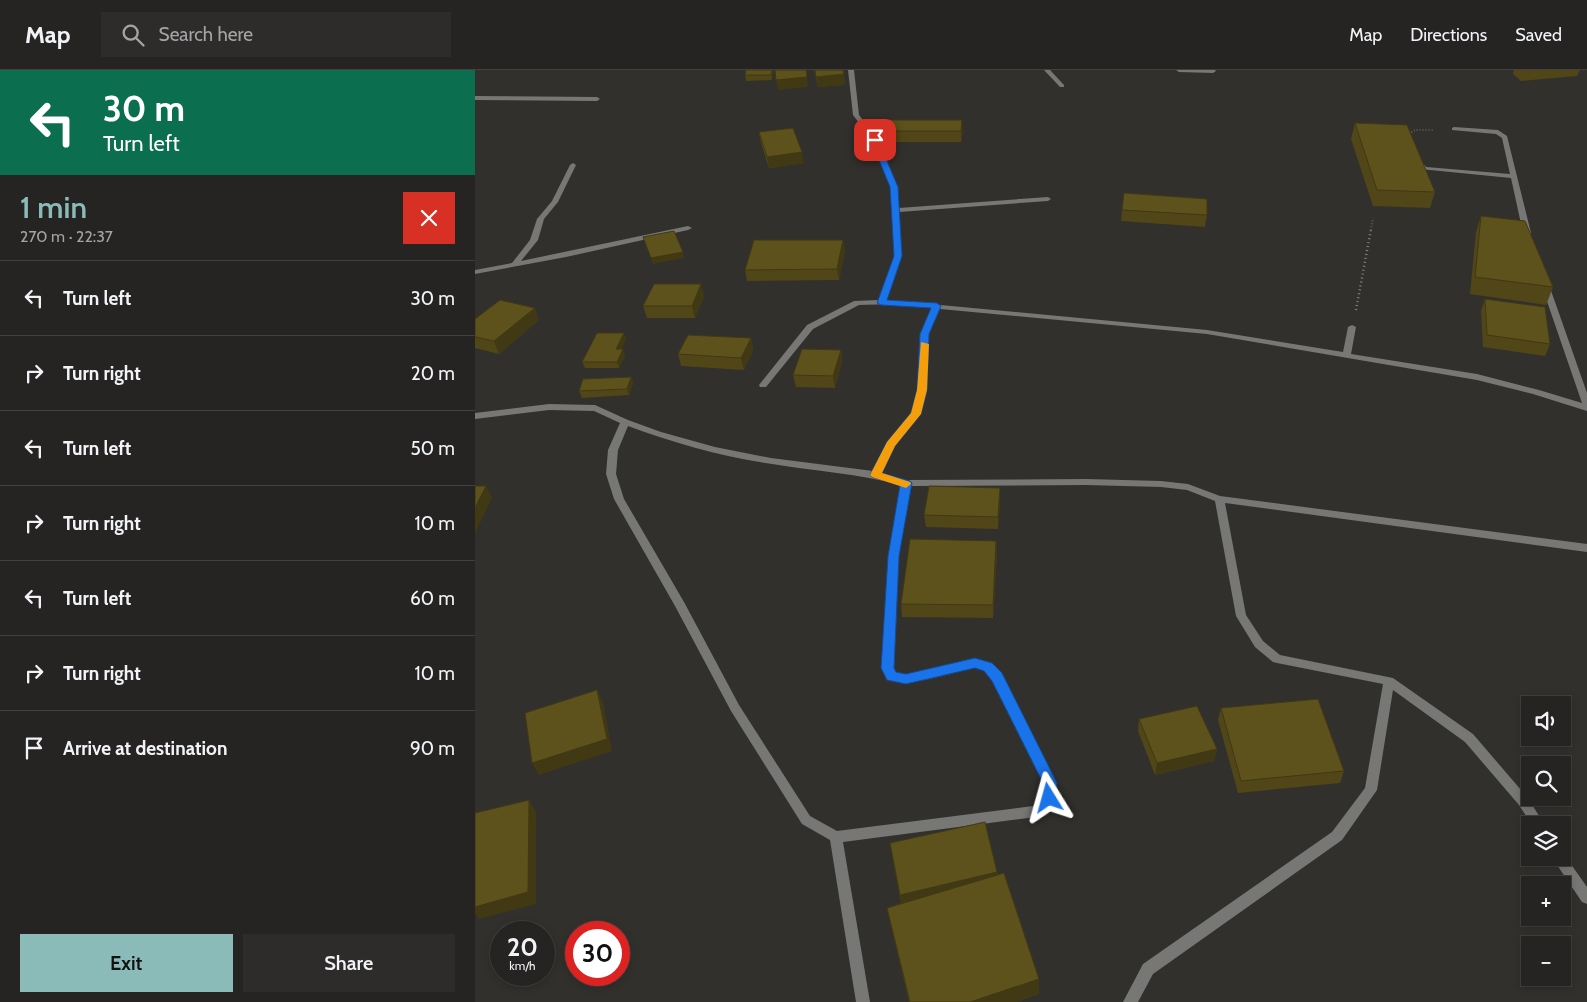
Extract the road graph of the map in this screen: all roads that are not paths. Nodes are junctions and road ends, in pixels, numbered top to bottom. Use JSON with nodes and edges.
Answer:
{"nodes":[{"id":1,"x":851,"y":70,"type":"edge"},
{"id":2,"x":1047,"y":70,"type":"edge"},
{"id":3,"x":1179,"y":70,"type":"edge"},
{"id":4,"x":1213,"y":72,"type":"dead end"},
{"id":5,"x":1062,"y":86,"type":"dead end"},
{"id":6,"x":475,"y":98,"type":"edge"},
{"id":7,"x":597,"y":99,"type":"dead end"},
{"id":8,"x":869,"y":124,"type":"junction"},
{"id":9,"x":912,"y":124,"type":"edge"},
{"id":10,"x":1454,"y":129,"type":"road end"},
{"id":11,"x":1410,"y":138,"type":"edge"},
{"id":12,"x":573,"y":165,"type":"dead end"},
{"id":13,"x":1514,"y":176,"type":"junction"},
{"id":14,"x":1048,"y":199,"type":"dead end"},
{"id":15,"x":895,"y":210,"type":"junction"},
{"id":16,"x":688,"y":228,"type":"dead end"},
{"id":17,"x":1529,"y":238,"type":"edge"},
{"id":18,"x":514,"y":265,"type":"junction"},
{"id":19,"x":475,"y":272,"type":"edge"},
{"id":20,"x":1542,"y":276,"type":"edge"},
{"id":21,"x":881,"y":303,"type":"junction"},
{"id":22,"x":937,"y":306,"type":"junction"},
{"id":23,"x":1352,"y":326,"type":"road end"},
{"id":24,"x":1347,"y":354,"type":"junction"},
{"id":25,"x":763,"y":386,"type":"dead end"},
{"id":26,"x":1587,"y":407,"type":"edge"},
{"id":27,"x":475,"y":416,"type":"edge"},
{"id":28,"x":625,"y":422,"type":"junction"},
{"id":29,"x":876,"y":475,"type":"junction"},
{"id":30,"x":906,"y":483,"type":"junction"},
{"id":31,"x":1219,"y":499,"type":"junction"},
{"id":32,"x":1587,"y":548,"type":"edge"},
{"id":33,"x":1389,"y":681,"type":"junction"},
{"id":34,"x":1533,"y":816,"type":"edge"},
{"id":35,"x":836,"y":837,"type":"junction"},
{"id":36,"x":1565,"y":866,"type":"edge"},
{"id":37,"x":1587,"y":898,"type":"edge"},
{"id":38,"x":863,"y":1002,"type":"edge"},
{"id":39,"x":1130,"y":1002,"type":"edge"}],
"edges":[{"from":1,"to":8,"type":"street"},
{"from":2,"to":5,"type":"street"},
{"from":3,"to":4,"type":"street"},
{"from":6,"to":7,"type":"street"},
{"from":8,"to":9,"type":"street"},
{"from":8,"to":15,"type":"street"},
{"from":10,"to":13,"type":"street"},
{"from":11,"to":13,"type":"street"},
{"from":12,"to":18,"type":"street"},
{"from":13,"to":17,"type":"street"},
{"from":14,"to":15,"type":"street"},
{"from":15,"to":21,"type":"street"},
{"from":16,"to":18,"type":"street"},
{"from":18,"to":19,"type":"street"},
{"from":20,"to":26,"type":"street"},
{"from":21,"to":22,"type":"street"},
{"from":21,"to":25,"type":"street"},
{"from":22,"to":24,"type":"street"},
{"from":22,"to":29,"type":"street"},
{"from":23,"to":24,"type":"street"},
{"from":24,"to":26,"type":"street"},
{"from":27,"to":28,"type":"street"},
{"from":28,"to":29,"type":"street"},
{"from":28,"to":35,"type":"street"},
{"from":29,"to":30,"type":"street"},
{"from":30,"to":31,"type":"street"},
{"from":30,"to":35,"type":"street"},
{"from":31,"to":32,"type":"street"},
{"from":31,"to":33,"type":"street"},
{"from":33,"to":34,"type":"street"},
{"from":33,"to":39,"type":"street"},
{"from":35,"to":38,"type":"street"},
{"from":36,"to":37,"type":"street"}]}
